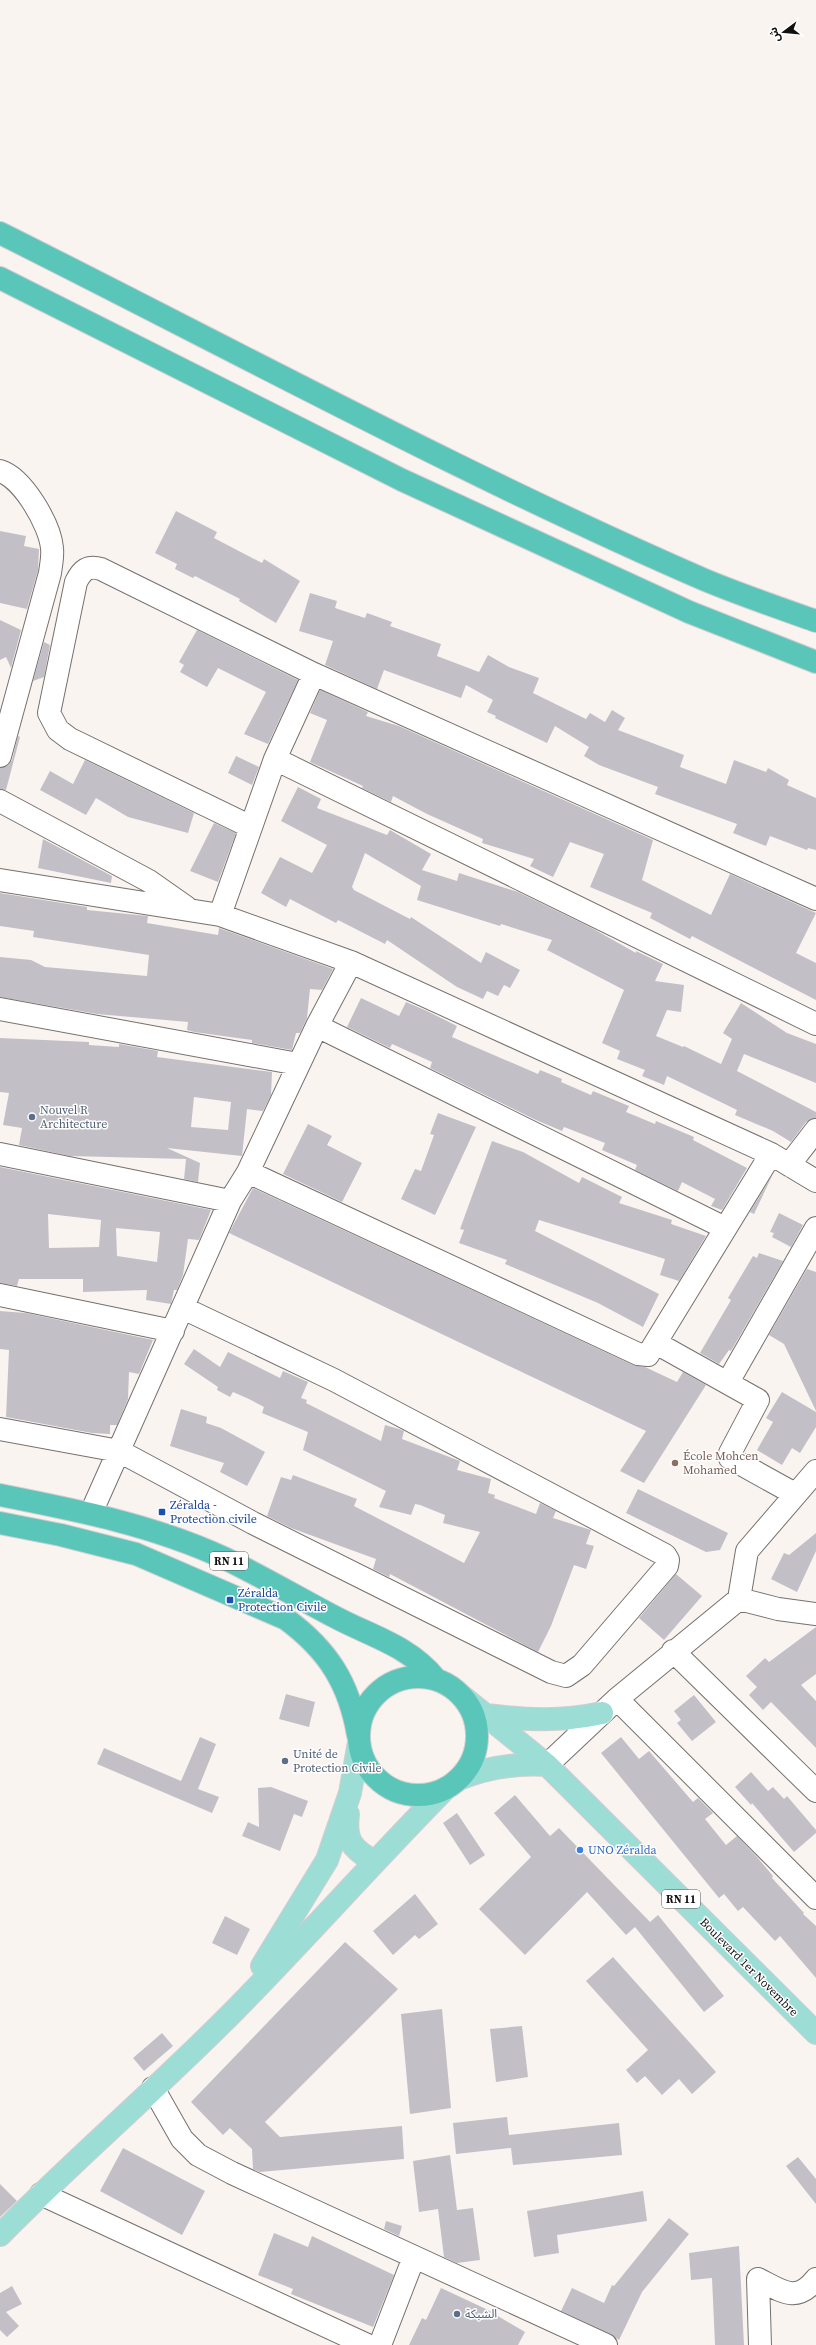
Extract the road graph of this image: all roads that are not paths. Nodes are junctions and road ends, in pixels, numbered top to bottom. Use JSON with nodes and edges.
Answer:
{"nodes":[{"id":1,"x":0,"y":233,"type":"edge"},
{"id":2,"x":0,"y":278,"type":"edge"},
{"id":3,"x":0,"y":471,"type":"edge"},
{"id":4,"x":816,"y":621,"type":"edge"},
{"id":5,"x":816,"y":662,"type":"edge"},
{"id":6,"x":314,"y":674,"type":"junction"},
{"id":7,"x":0,"y":756,"type":"edge"},
{"id":8,"x":275,"y":759,"type":"junction"},
{"id":9,"x":0,"y":801,"type":"edge"},
{"id":10,"x":251,"y":827,"type":"junction"},
{"id":11,"x":0,"y":880,"type":"edge"},
{"id":12,"x":816,"y":899,"type":"edge"},
{"id":13,"x":190,"y":910,"type":"junction"},
{"id":14,"x":220,"y":915,"type":"junction"},
{"id":15,"x":351,"y":962,"type":"junction"},
{"id":16,"x":0,"y":1009,"type":"edge"},
{"id":17,"x":816,"y":1024,"type":"edge"},
{"id":18,"x":317,"y":1026,"type":"junction"},
{"id":19,"x":298,"y":1064,"type":"junction"},
{"id":20,"x":816,"y":1130,"type":"edge"},
{"id":21,"x":0,"y":1154,"type":"edge"},
{"id":22,"x":770,"y":1154,"type":"junction"},
{"id":23,"x":789,"y":1165,"type":"junction"},
{"id":24,"x":248,"y":1172,"type":"junction"},
{"id":25,"x":816,"y":1181,"type":"edge"},
{"id":26,"x":230,"y":1201,"type":"junction"},
{"id":27,"x":725,"y":1228,"type":"junction"},
{"id":28,"x":816,"y":1228,"type":"edge"},
{"id":29,"x":0,"y":1295,"type":"edge"},
{"id":30,"x":183,"y":1308,"type":"junction"},
{"id":31,"x":173,"y":1331,"type":"junction"},
{"id":32,"x":656,"y":1343,"type":"junction"},
{"id":33,"x":728,"y":1382,"type":"junction"},
{"id":34,"x":0,"y":1429,"type":"edge"},
{"id":35,"x":119,"y":1451,"type":"junction"},
{"id":36,"x":816,"y":1471,"type":"edge"},
{"id":37,"x":795,"y":1494,"type":"junction"},
{"id":38,"x":0,"y":1495,"type":"edge"},
{"id":39,"x":91,"y":1512,"type":"junction"},
{"id":40,"x":0,"y":1523,"type":"edge"},
{"id":41,"x":739,"y":1598,"type":"junction"},
{"id":42,"x":816,"y":1614,"type":"edge"},
{"id":43,"x":673,"y":1651,"type":"junction"},
{"id":44,"x":435,"y":1678,"type":"junction"},
{"id":45,"x":463,"y":1696,"type":"junction"},
{"id":46,"x":610,"y":1706,"type":"junction"},
{"id":47,"x":486,"y":1715,"type":"junction"},
{"id":48,"x":358,"y":1738,"type":"junction"},
{"id":49,"x":547,"y":1765,"type":"junction"},
{"id":50,"x":452,"y":1784,"type":"junction"},
{"id":51,"x":816,"y":1791,"type":"edge"},
{"id":52,"x":350,"y":1793,"type":"junction"},
{"id":53,"x":374,"y":1861,"type":"junction"},
{"id":54,"x":816,"y":1898,"type":"edge"},
{"id":55,"x":235,"y":2010,"type":"junction"},
{"id":56,"x":816,"y":2033,"type":"edge"},
{"id":57,"x":153,"y":2088,"type":"junction"},
{"id":58,"x":40,"y":2194,"type":"junction"},
{"id":59,"x":0,"y":2235,"type":"edge"},
{"id":60,"x":414,"y":2257,"type":"junction"},
{"id":61,"x":816,"y":2279,"type":"edge"},
{"id":62,"x":367,"y":2345,"type":"edge"},
{"id":63,"x":380,"y":2345,"type":"edge"},
{"id":64,"x":606,"y":2345,"type":"edge"},
{"id":65,"x":760,"y":2345,"type":"edge"}],
"edges":[{"from":1,"to":4,"type":"highway"},
{"from":2,"to":5,"type":"highway"},
{"from":3,"to":7,"type":"street"},
{"from":6,"to":8,"type":"street"},
{"from":6,"to":10,"type":"street"},
{"from":6,"to":12,"type":"street"},
{"from":8,"to":10,"type":"street"},
{"from":8,"to":17,"type":"street"},
{"from":9,"to":13,"type":"street"},
{"from":10,"to":14,"type":"street"},
{"from":11,"to":13,"type":"street"},
{"from":13,"to":14,"type":"street"},
{"from":14,"to":15,"type":"street"},
{"from":15,"to":18,"type":"street"},
{"from":15,"to":22,"type":"street"},
{"from":16,"to":19,"type":"street"},
{"from":18,"to":19,"type":"street"},
{"from":18,"to":27,"type":"street"},
{"from":19,"to":24,"type":"street"},
{"from":20,"to":23,"type":"street"},
{"from":21,"to":26,"type":"street"},
{"from":22,"to":23,"type":"street"},
{"from":22,"to":27,"type":"street"},
{"from":23,"to":25,"type":"street"},
{"from":24,"to":26,"type":"street"},
{"from":24,"to":32,"type":"street"},
{"from":26,"to":30,"type":"street"},
{"from":27,"to":32,"type":"street"},
{"from":28,"to":33,"type":"street"},
{"from":29,"to":31,"type":"street"},
{"from":30,"to":31,"type":"street"},
{"from":30,"to":35,"type":"street"},
{"from":31,"to":35,"type":"street"},
{"from":32,"to":33,"type":"street"},
{"from":33,"to":37,"type":"street"},
{"from":34,"to":35,"type":"street"},
{"from":35,"to":39,"type":"street"},
{"from":36,"to":37,"type":"street"},
{"from":37,"to":41,"type":"street"},
{"from":38,"to":39,"type":"highway","number":"RN 11"},
{"from":39,"to":44,"type":"highway","number":"RN 11"},
{"from":40,"to":48,"type":"highway","number":"RN 11"},
{"from":41,"to":42,"type":"street"},
{"from":41,"to":43,"type":"street"},
{"from":43,"to":46,"type":"street"},
{"from":43,"to":51,"type":"street"},
{"from":44,"to":45,"type":"highway"},
{"from":44,"to":48,"type":"highway"},
{"from":45,"to":47,"type":"main road","number":"RN 11"},
{"from":45,"to":50,"type":"highway"},
{"from":46,"to":47,"type":"main road"},
{"from":46,"to":49,"type":"street"},
{"from":46,"to":54,"type":"street"},
{"from":47,"to":49,"type":"main road","number":"RN 11"},
{"from":48,"to":50,"type":"highway"},
{"from":48,"to":52,"type":"main road"},
{"from":49,"to":50,"type":"main road"},
{"from":49,"to":56,"type":"main road","name":"Boulevard 1er Novembre","number":"RN 11"},
{"from":50,"to":53,"type":"main road"},
{"from":52,"to":53,"type":"main road"},
{"from":52,"to":55,"type":"main road"},
{"from":53,"to":55,"type":"main road"},
{"from":55,"to":57,"type":"main road"},
{"from":57,"to":58,"type":"main road"},
{"from":57,"to":60,"type":"street"},
{"from":58,"to":59,"type":"main road"},
{"from":58,"to":62,"type":"street"},
{"from":60,"to":63,"type":"street"},
{"from":60,"to":64,"type":"street"},
{"from":61,"to":65,"type":"street"}]}
